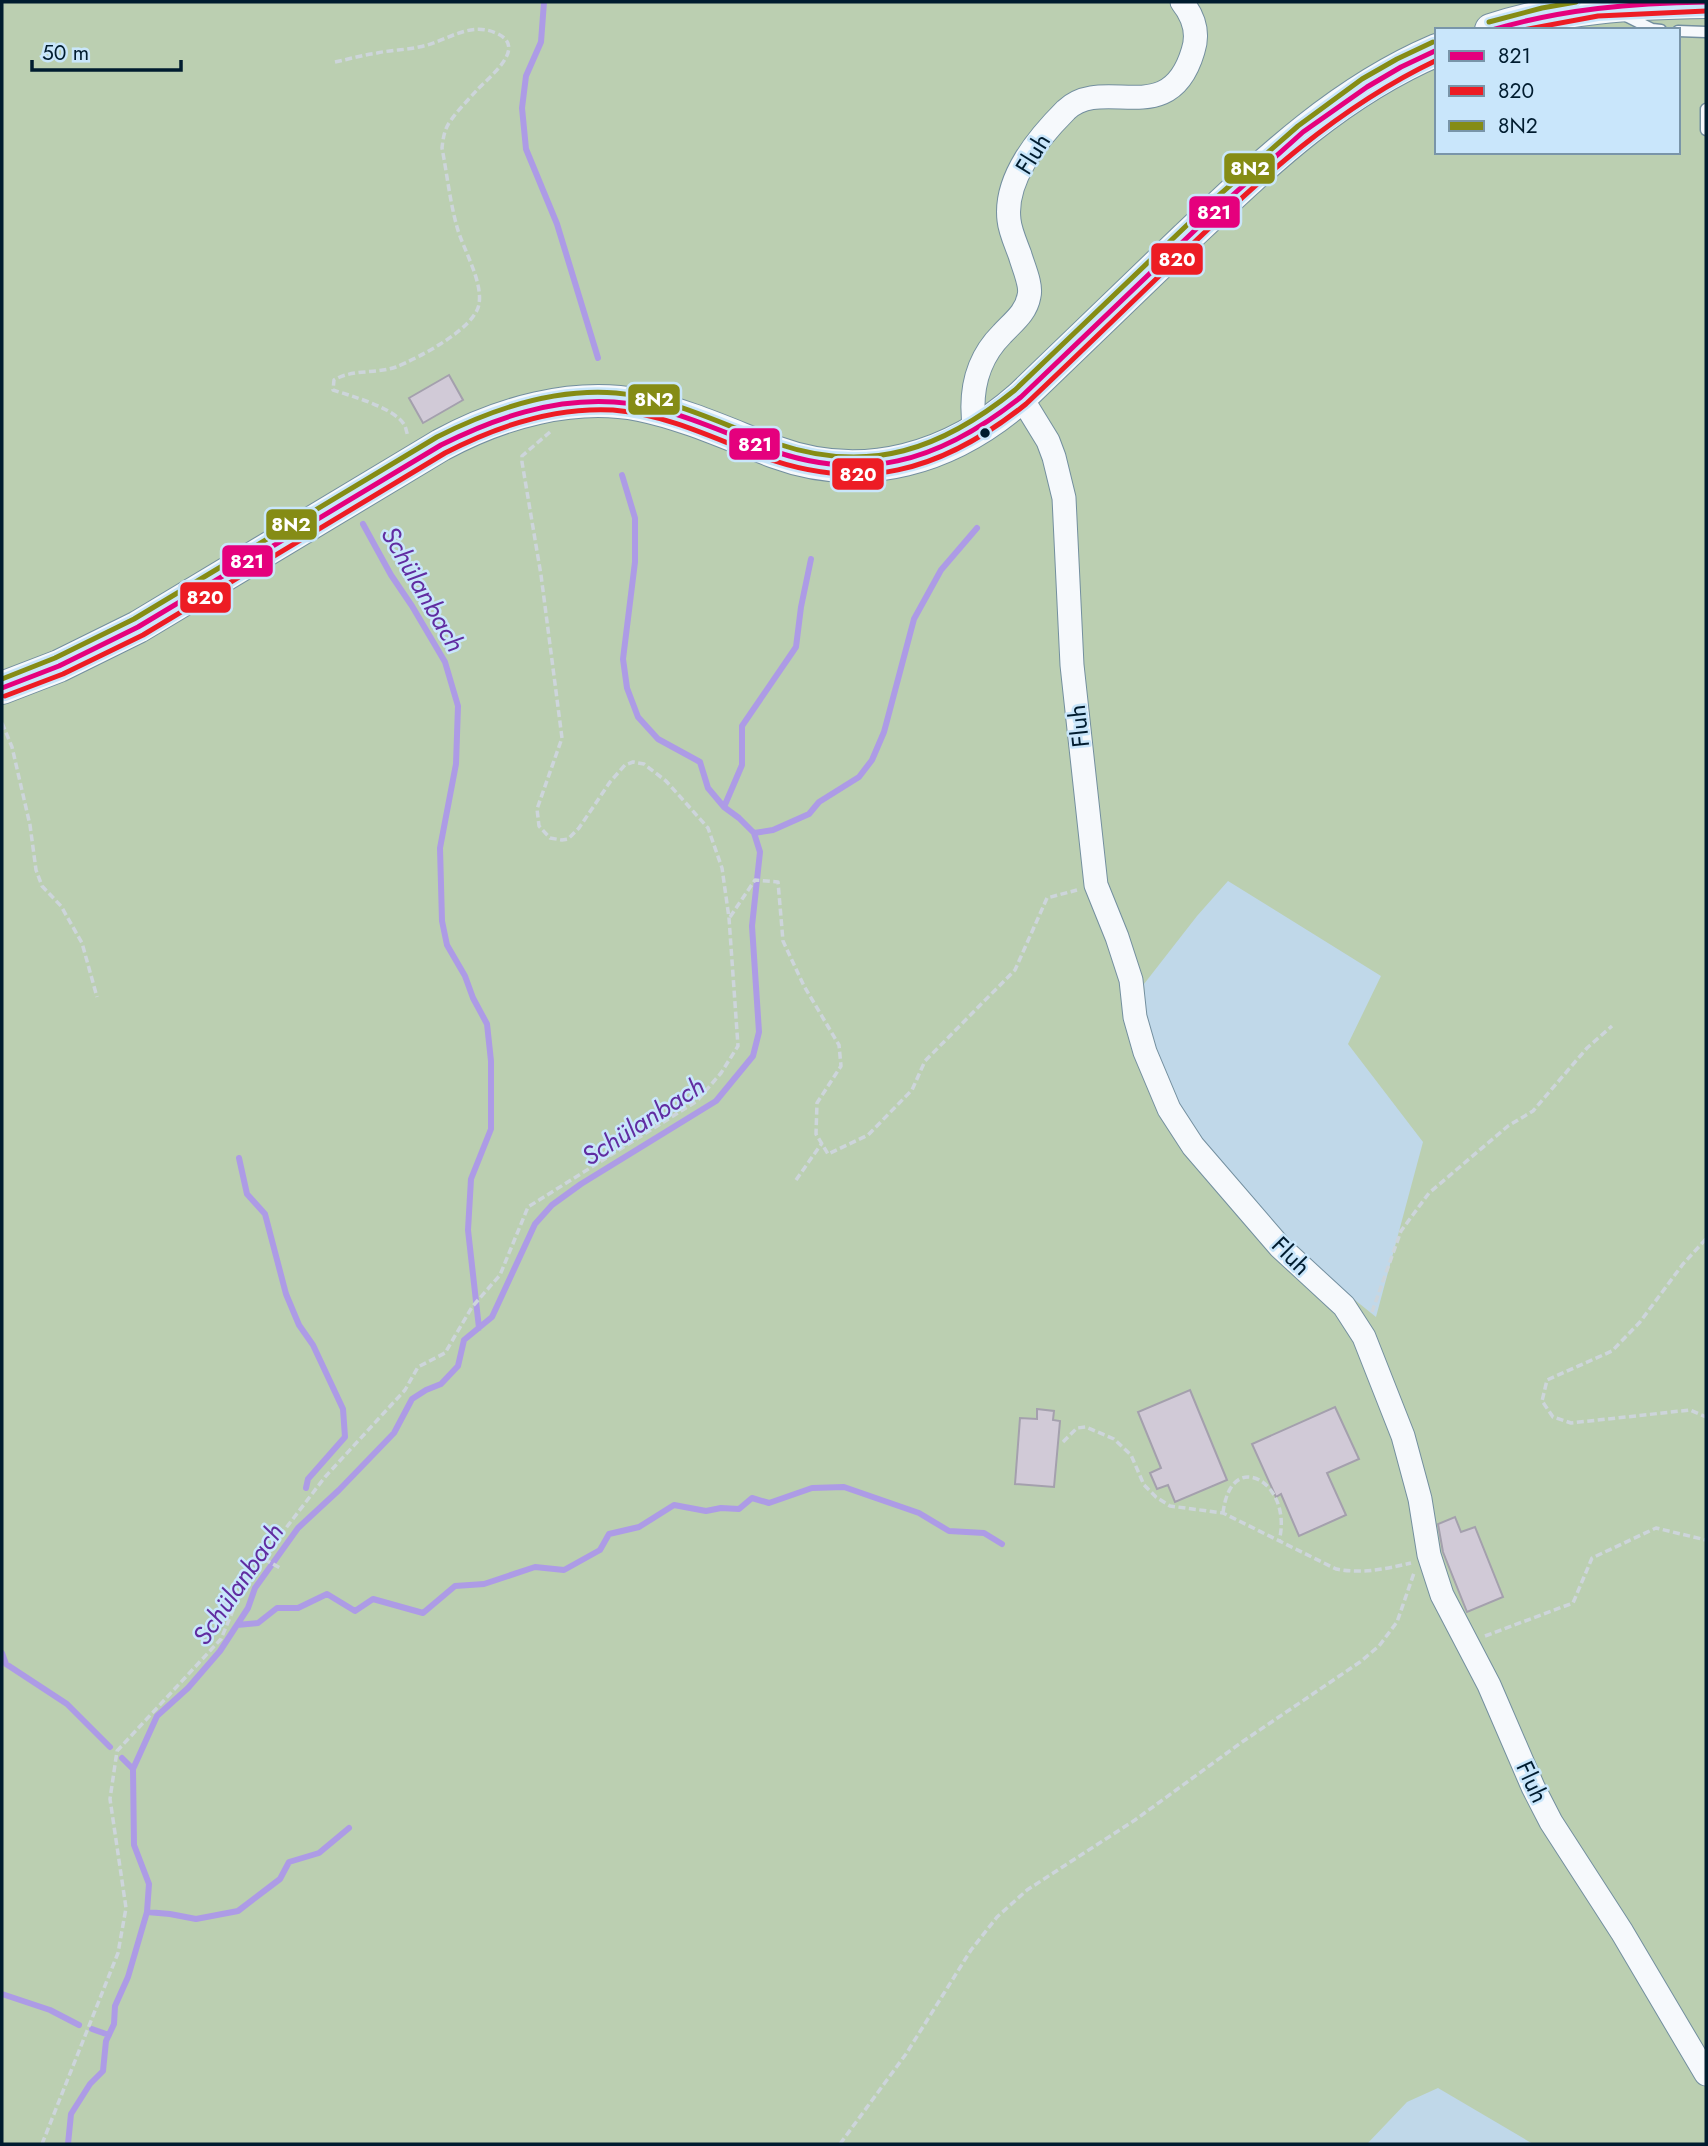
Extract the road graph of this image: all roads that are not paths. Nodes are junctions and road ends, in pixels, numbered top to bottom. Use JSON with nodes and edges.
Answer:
{"nodes":[{"id":1,"x":1182,"y":2,"type":"edge"},
{"id":2,"x":1706,"y":2,"type":"edge"},
{"id":3,"x":1606,"y":6,"type":"junction"},
{"id":4,"x":1497,"y":28,"type":"edge"},
{"id":5,"x":1650,"y":28,"type":"edge"},
{"id":6,"x":1680,"y":31,"type":"edge"},
{"id":7,"x":1706,"y":32,"type":"edge"},
{"id":8,"x":1435,"y":51,"type":"edge"},
{"id":9,"x":1706,"y":109,"type":"edge"},
{"id":10,"x":1706,"y":130,"type":"edge"},
{"id":11,"x":1021,"y":397,"type":"junction"},
{"id":12,"x":975,"y":432,"type":"junction"},
{"id":13,"x":2,"y":688,"type":"edge"},
{"id":14,"x":1706,"y":2074,"type":"edge"}],
"edges":[{"from":1,"to":12,"type":"street","name":"Fluh"},
{"from":2,"to":3,"type":"main road"},
{"from":3,"to":4,"type":"main road"},
{"from":3,"to":5,"type":"lane"},
{"from":6,"to":7,"type":"lane"},
{"from":8,"to":11,"type":"main road"},
{"from":9,"to":10,"type":"lane"},
{"from":11,"to":12,"type":"main road"},
{"from":11,"to":14,"type":"street","name":"Fluh"},
{"from":12,"to":13,"type":"main road"}]}
